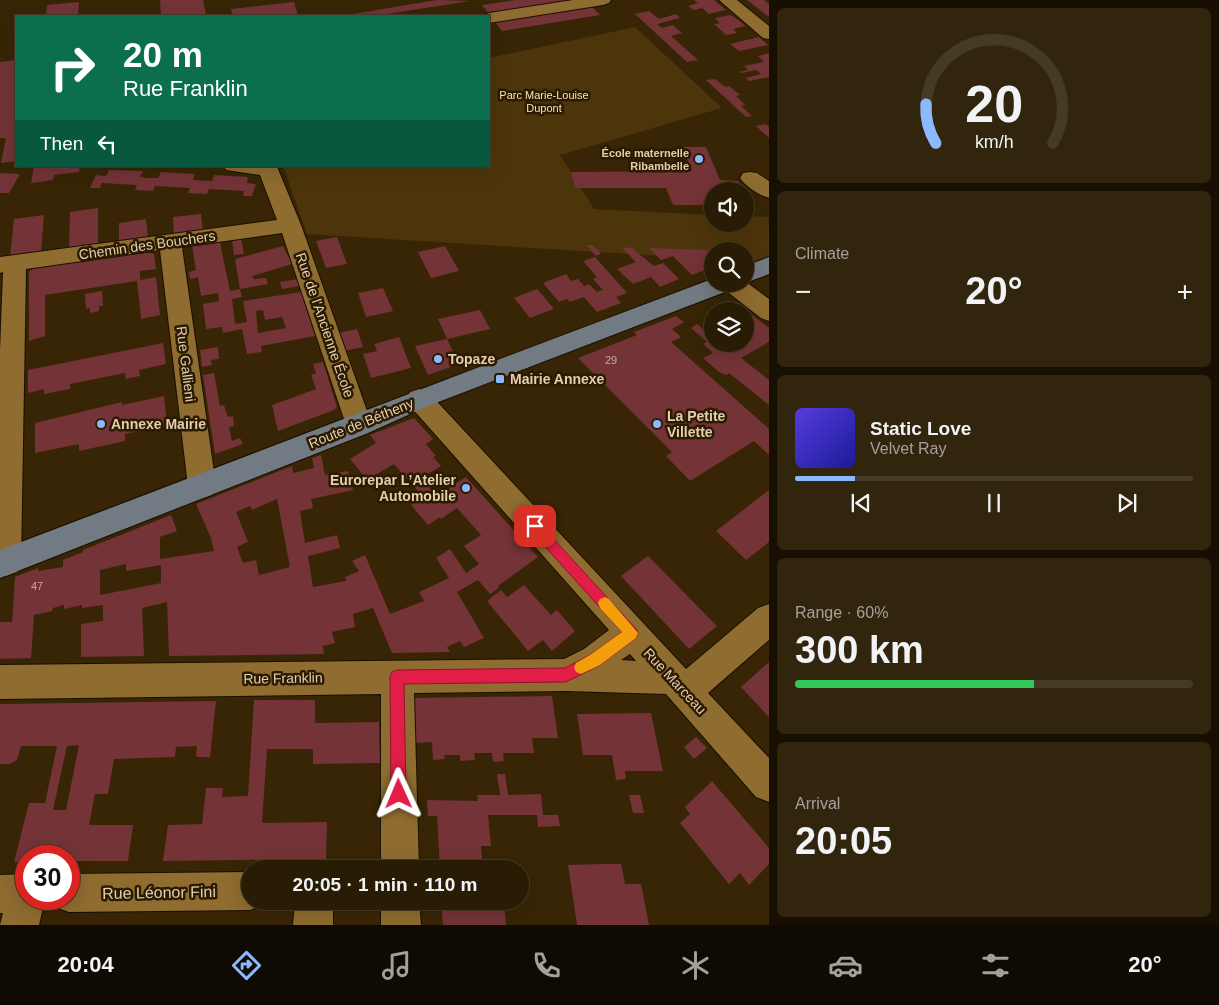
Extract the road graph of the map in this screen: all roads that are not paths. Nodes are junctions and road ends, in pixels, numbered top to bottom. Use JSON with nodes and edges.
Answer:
{"nodes":[{"id":1,"x":604,"y":0,"type":"edge"},
{"id":2,"x":727,"y":0,"type":"edge"},
{"id":3,"x":490,"y":18,"type":"edge"},
{"id":4,"x":769,"y":34,"type":"edge"},
{"id":5,"x":245,"y":167,"type":"edge"},
{"id":6,"x":750,"y":178,"type":"dead end"},
{"id":7,"x":769,"y":192,"type":"edge"},
{"id":8,"x":290,"y":223,"type":"junction"},
{"id":9,"x":170,"y":242,"type":"junction"},
{"id":10,"x":8,"y":264,"type":"edge"},
{"id":11,"x":769,"y":265,"type":"edge"},
{"id":12,"x":754,"y":271,"type":"edge"},
{"id":13,"x":704,"y":291,"type":"edge"},
{"id":14,"x":743,"y":292,"type":"edge"},
{"id":15,"x":769,"y":312,"type":"edge"},
{"id":16,"x":419,"y":400,"type":"junction"},
{"id":17,"x":359,"y":425,"type":"junction"},
{"id":18,"x":202,"y":486,"type":"junction"},
{"id":19,"x":3,"y":563,"type":"edge"},
{"id":20,"x":769,"y":619,"type":"edge"},
{"id":21,"x":631,"y":633,"type":"junction"},
{"id":22,"x":566,"y":675,"type":"junction"},
{"id":23,"x":397,"y":677,"type":"junction"},
{"id":24,"x":0,"y":682,"type":"edge"},
{"id":25,"x":678,"y":684,"type":"junction"},
{"id":26,"x":769,"y":784,"type":"edge"},
{"id":27,"x":400,"y":860,"type":"edge"},
{"id":28,"x":241,"y":891,"type":"edge"},
{"id":29,"x":15,"y":893,"type":"edge"},
{"id":30,"x":80,"y":893,"type":"edge"},
{"id":31,"x":0,"y":894,"type":"edge"},
{"id":32,"x":23,"y":910,"type":"edge"},
{"id":33,"x":314,"y":910,"type":"edge"},
{"id":34,"x":400,"y":910,"type":"edge"},
{"id":35,"x":20,"y":925,"type":"edge"},
{"id":36,"x":313,"y":925,"type":"edge"},
{"id":37,"x":401,"y":925,"type":"edge"}],
"edges":[{"from":1,"to":3,"type":"street"},
{"from":2,"to":4,"type":"street"},
{"from":5,"to":8,"type":"street","name":"Rue de l'Ancienne École"},
{"from":6,"to":7,"type":"street"},
{"from":8,"to":9,"type":"street","name":"Chemin des Bouchers"},
{"from":8,"to":17,"type":"street","name":"Rue de l'Ancienne École"},
{"from":9,"to":10,"type":"street","name":"Chemin des Bouchers"},
{"from":9,"to":18,"type":"street","name":"Rue Gallieni"},
{"from":10,"to":19,"type":"street"},
{"from":11,"to":12,"type":"main road"},
{"from":13,"to":16,"type":"main road","name":"Route de Bétheny"},
{"from":14,"to":15,"type":"street"},
{"from":16,"to":17,"type":"main road","name":"Route de Bétheny"},
{"from":16,"to":21,"type":"street","name":"Rue Marceau"},
{"from":17,"to":18,"type":"main road","name":"Route de Bétheny"},
{"from":18,"to":19,"type":"main road","name":"Route de Bétheny"},
{"from":20,"to":25,"type":"street"},
{"from":21,"to":22,"type":"street","name":"Rue Franklin"},
{"from":21,"to":25,"type":"street","name":"Rue Marceau"},
{"from":22,"to":23,"type":"street","name":"Rue Franklin"},
{"from":22,"to":25,"type":"street","name":"Rue Franklin"},
{"from":23,"to":24,"type":"street","name":"Rue Franklin"},
{"from":23,"to":27,"type":"street"},
{"from":25,"to":26,"type":"street","name":"Rue Marceau"},
{"from":28,"to":30,"type":"street","name":"Rue Léonor Fini"},
{"from":29,"to":31,"type":"street"},
{"from":32,"to":35,"type":"street"},
{"from":33,"to":36,"type":"street"},
{"from":34,"to":37,"type":"street"}]}
